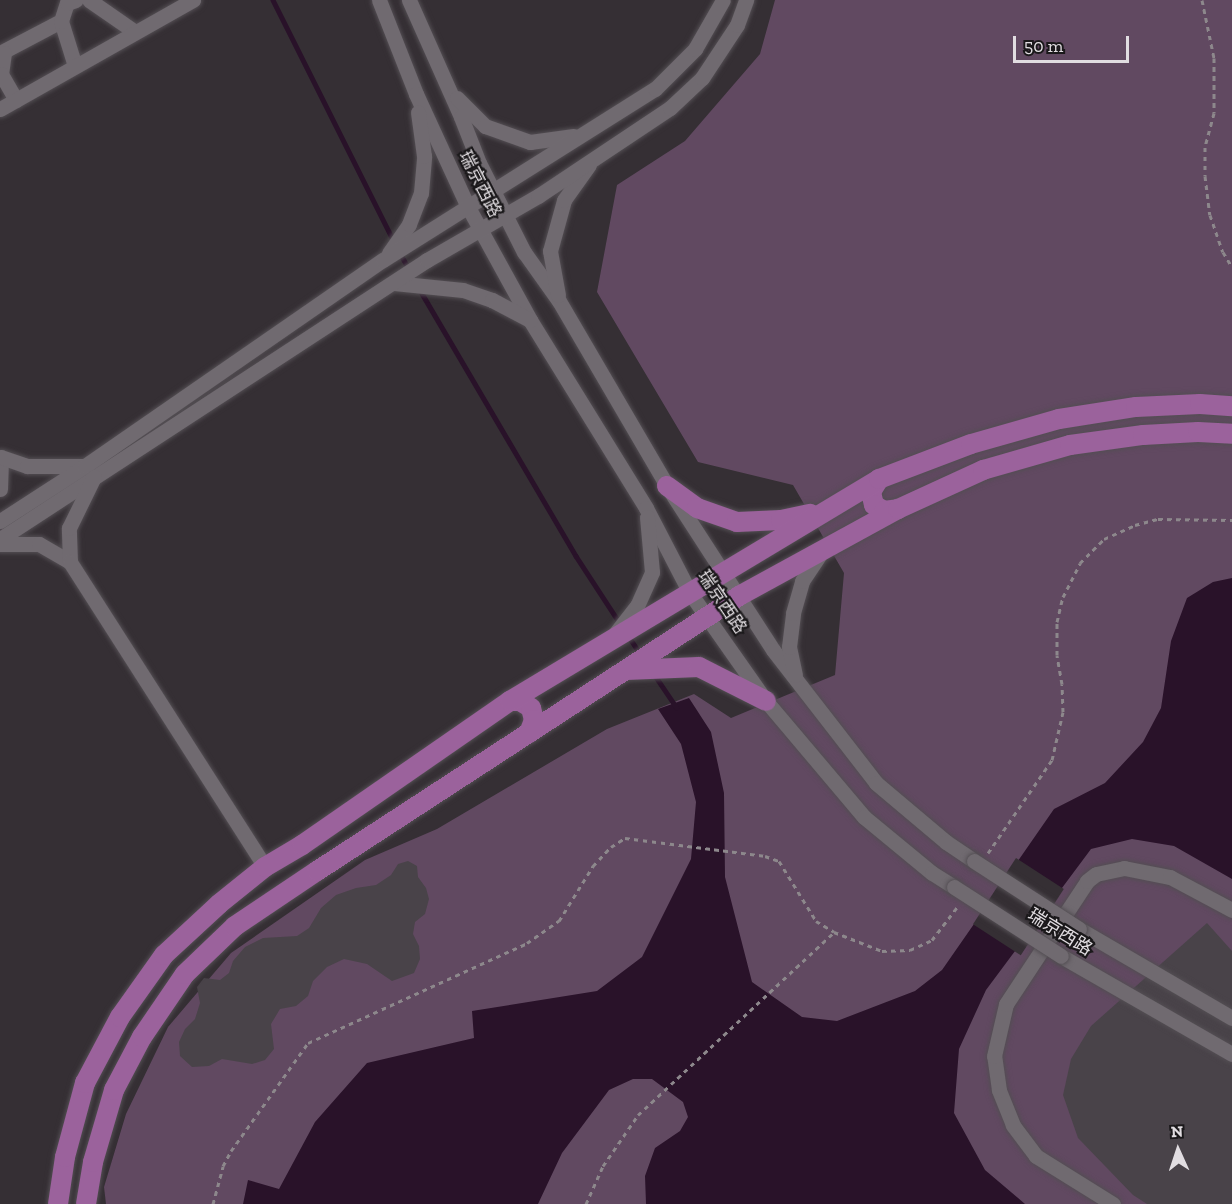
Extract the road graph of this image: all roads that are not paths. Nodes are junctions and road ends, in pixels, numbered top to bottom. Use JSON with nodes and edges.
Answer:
{"nodes":[{"id":1,"x":76,"y":0,"type":"edge"},
{"id":2,"x":89,"y":0,"type":"edge"},
{"id":3,"x":193,"y":0,"type":"edge"},
{"id":4,"x":367,"y":0,"type":"edge"},
{"id":5,"x":379,"y":0,"type":"edge"},
{"id":6,"x":409,"y":0,"type":"edge"},
{"id":7,"x":723,"y":0,"type":"edge"},
{"id":8,"x":746,"y":0,"type":"edge"},
{"id":9,"x":61,"y":21,"type":"junction"},
{"id":10,"x":390,"y":30,"type":"junction"},
{"id":11,"x":135,"y":33,"type":"junction"},
{"id":12,"x":2,"y":53,"type":"edge"},
{"id":13,"x":75,"y":66,"type":"junction"},
{"id":14,"x":0,"y":74,"type":"edge"},
{"id":15,"x":450,"y":92,"type":"junction"},
{"id":16,"x":416,"y":94,"type":"junction"},
{"id":17,"x":16,"y":100,"type":"junction"},
{"id":18,"x":0,"y":109,"type":"edge"},
{"id":19,"x":580,"y":135,"type":"junction"},
{"id":20,"x":596,"y":156,"type":"junction"},
{"id":21,"x":493,"y":191,"type":"junction"},
{"id":22,"x":468,"y":207,"type":"junction"},
{"id":23,"x":505,"y":214,"type":"junction"},
{"id":24,"x":480,"y":229,"type":"junction"},
{"id":25,"x":379,"y":263,"type":"junction"},
{"id":26,"x":390,"y":286,"type":"junction"},
{"id":27,"x":559,"y":301,"type":"junction"},
{"id":28,"x":530,"y":320,"type":"junction"},
{"id":29,"x":1232,"y":406,"type":"edge"},
{"id":30,"x":1232,"y":434,"type":"edge"},
{"id":31,"x":1,"y":456,"type":"edge"},
{"id":32,"x":89,"y":471,"type":"junction"},
{"id":33,"x":879,"y":479,"type":"junction"},
{"id":34,"x":667,"y":486,"type":"junction"},
{"id":35,"x":0,"y":489,"type":"edge"},
{"id":36,"x":646,"y":508,"type":"junction"},
{"id":37,"x":898,"y":509,"type":"junction"},
{"id":38,"x":825,"y":510,"type":"junction"},
{"id":39,"x":0,"y":520,"type":"edge"},
{"id":40,"x":0,"y":539,"type":"edge"},
{"id":41,"x":0,"y":544,"type":"edge"},
{"id":42,"x":825,"y":548,"type":"junction"},
{"id":43,"x":70,"y":562,"type":"junction"},
{"id":44,"x":725,"y":573,"type":"junction"},
{"id":45,"x":690,"y":593,"type":"junction"},
{"id":46,"x":739,"y":596,"type":"junction"},
{"id":47,"x":706,"y":617,"type":"junction"},
{"id":48,"x":609,"y":641,"type":"junction"},
{"id":49,"x":626,"y":670,"type":"junction"},
{"id":50,"x":797,"y":681,"type":"junction"},
{"id":51,"x":510,"y":701,"type":"junction"},
{"id":52,"x":766,"y":701,"type":"junction"},
{"id":53,"x":529,"y":733,"type":"junction"},
{"id":54,"x":265,"y":867,"type":"junction"},
{"id":55,"x":1232,"y":910,"type":"edge"},
{"id":56,"x":1232,"y":1018,"type":"edge"},
{"id":57,"x":1232,"y":1054,"type":"edge"},
{"id":58,"x":58,"y":1204,"type":"edge"},
{"id":59,"x":86,"y":1204,"type":"edge"},
{"id":60,"x":1113,"y":1204,"type":"edge"}],
"edges":[{"from":1,"to":9,"type":"street"},
{"from":2,"to":11,"type":"street"},
{"from":3,"to":11,"type":"street"},
{"from":4,"to":10,"type":"street"},
{"from":5,"to":10,"type":"street","name":"瑞京西路"},
{"from":6,"to":15,"type":"street","name":"瑞京西路"},
{"from":7,"to":19,"type":"street"},
{"from":8,"to":20,"type":"street"},
{"from":9,"to":12,"type":"street"},
{"from":9,"to":13,"type":"street"},
{"from":10,"to":16,"type":"street","name":"瑞京西路"},
{"from":11,"to":13,"type":"street"},
{"from":12,"to":14,"type":"street"},
{"from":13,"to":17,"type":"street"},
{"from":14,"to":17,"type":"street"},
{"from":15,"to":19,"type":"street"},
{"from":15,"to":21,"type":"street","name":"瑞京西路"},
{"from":16,"to":22,"type":"street","name":"瑞京西路"},
{"from":16,"to":25,"type":"street"},
{"from":17,"to":18,"type":"street"},
{"from":19,"to":21,"type":"street"},
{"from":20,"to":23,"type":"street"},
{"from":20,"to":27,"type":"street"},
{"from":21,"to":22,"type":"street"},
{"from":21,"to":23,"type":"street","name":"瑞京西路"},
{"from":22,"to":24,"type":"street","name":"瑞京西路"},
{"from":22,"to":25,"type":"street"},
{"from":23,"to":24,"type":"street"},
{"from":23,"to":27,"type":"street","name":"瑞京西路"},
{"from":24,"to":26,"type":"street"},
{"from":24,"to":28,"type":"street","name":"瑞京西路"},
{"from":25,"to":32,"type":"street"},
{"from":26,"to":28,"type":"street"},
{"from":26,"to":32,"type":"street"},
{"from":27,"to":34,"type":"street","name":"瑞京西路"},
{"from":28,"to":36,"type":"street","name":"瑞京西路"},
{"from":29,"to":33,"type":"main road"},
{"from":30,"to":37,"type":"main road"},
{"from":31,"to":32,"type":"street"},
{"from":31,"to":35,"type":"street"},
{"from":32,"to":39,"type":"street"},
{"from":32,"to":40,"type":"street"},
{"from":32,"to":43,"type":"street"},
{"from":33,"to":37,"type":"main road"},
{"from":33,"to":38,"type":"main road"},
{"from":34,"to":38,"type":"main road"},
{"from":34,"to":44,"type":"street","name":"瑞京西路"},
{"from":36,"to":45,"type":"street","name":"瑞京西路"},
{"from":36,"to":48,"type":"street"},
{"from":37,"to":42,"type":"main road"},
{"from":38,"to":44,"type":"main road"},
{"from":41,"to":43,"type":"street"},
{"from":42,"to":46,"type":"main road"},
{"from":42,"to":50,"type":"street"},
{"from":43,"to":54,"type":"street"},
{"from":44,"to":45,"type":"main road"},
{"from":44,"to":46,"type":"street","name":"瑞京西路"},
{"from":45,"to":47,"type":"street","name":"瑞京西路"},
{"from":45,"to":48,"type":"main road"},
{"from":46,"to":47,"type":"main road"},
{"from":46,"to":50,"type":"street","name":"瑞京西路"},
{"from":47,"to":49,"type":"main road"},
{"from":47,"to":52,"type":"street","name":"瑞京西路"},
{"from":48,"to":51,"type":"main road"},
{"from":49,"to":52,"type":"main road"},
{"from":49,"to":53,"type":"main road"},
{"from":50,"to":56,"type":"street","name":"瑞京西路","bridge":true},
{"from":51,"to":53,"type":"main road"},
{"from":51,"to":54,"type":"main road"},
{"from":52,"to":57,"type":"street","name":"瑞京西路","bridge":true},
{"from":53,"to":59,"type":"main road"},
{"from":54,"to":58,"type":"main road"},
{"from":55,"to":60,"type":"street"}]}
